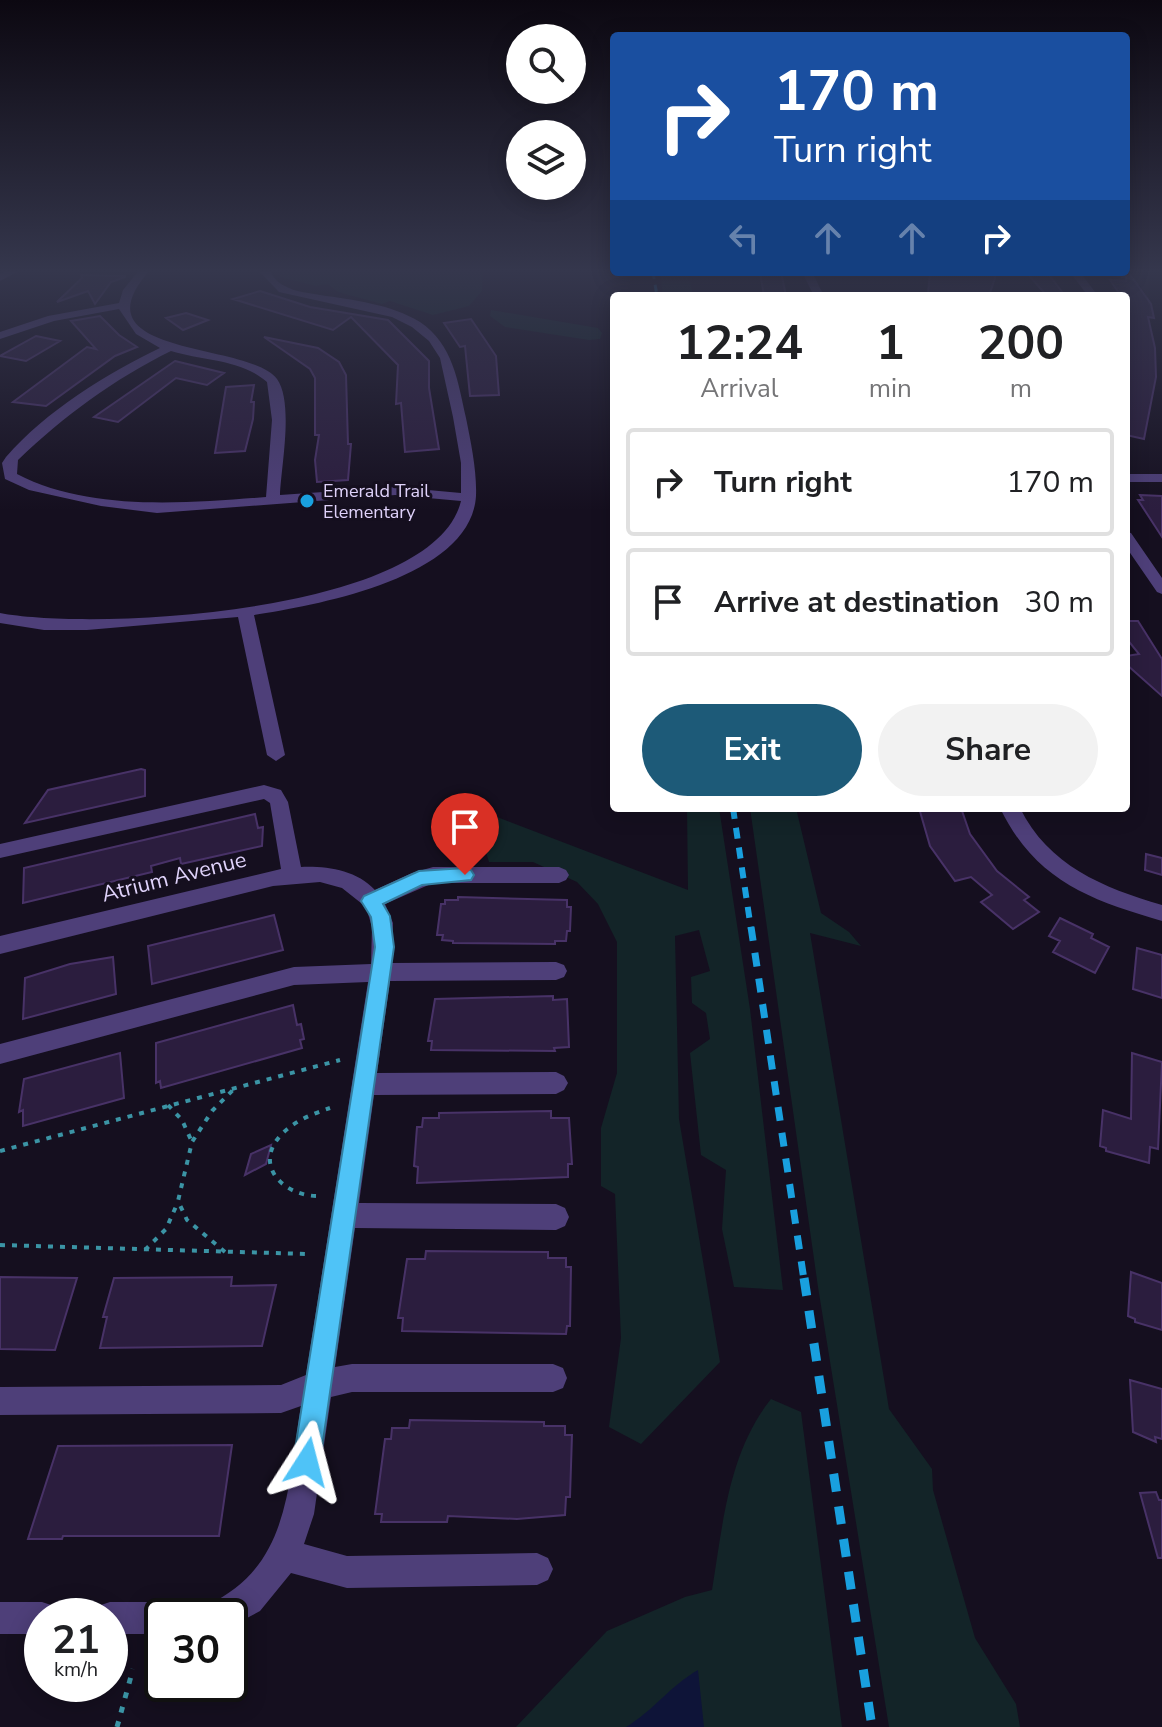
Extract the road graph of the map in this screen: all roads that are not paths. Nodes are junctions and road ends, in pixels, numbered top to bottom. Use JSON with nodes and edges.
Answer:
{"nodes":[{"id":1,"x":166,"y":350,"type":"edge"},
{"id":2,"x":176,"y":350,"type":"edge"},
{"id":3,"x":442,"y":350,"type":"edge"},
{"id":4,"x":1130,"y":478,"type":"edge"},
{"id":5,"x":1162,"y":478,"type":"edge"},
{"id":6,"x":470,"y":498,"type":"junction"},
{"id":7,"x":273,"y":501,"type":"junction"},
{"id":8,"x":1130,"y":542,"type":"edge"},
{"id":9,"x":1162,"y":589,"type":"edge"},
{"id":10,"x":245,"y":612,"type":"junction"},
{"id":11,"x":0,"y":618,"type":"edge"},
{"id":12,"x":276,"y":755,"type":"dead end"},
{"id":13,"x":1012,"y":812,"type":"edge"},
{"id":14,"x":0,"y":851,"type":"edge"},
{"id":15,"x":291,"y":874,"type":"junction"},
{"id":16,"x":559,"y":875,"type":"dead end"},
{"id":17,"x":364,"y":895,"type":"junction"},
{"id":18,"x":1162,"y":913,"type":"edge"},
{"id":19,"x":0,"y":945,"type":"edge"},
{"id":20,"x":556,"y":971,"type":"dead end"},
{"id":21,"x":380,"y":973,"type":"junction"},
{"id":22,"x":0,"y":1054,"type":"edge"},
{"id":23,"x":556,"y":1083,"type":"dead end"},
{"id":24,"x":363,"y":1084,"type":"junction"},
{"id":25,"x":344,"y":1215,"type":"junction"},
{"id":26,"x":556,"y":1217,"type":"dead end"},
{"id":27,"x":553,"y":1378,"type":"dead end"},
{"id":28,"x":318,"y":1385,"type":"junction"},
{"id":29,"x":0,"y":1401,"type":"edge"},
{"id":30,"x":285,"y":1555,"type":"junction"},
{"id":31,"x":537,"y":1569,"type":"dead end"},
{"id":32,"x":248,"y":1601,"type":"edge"},
{"id":33,"x":0,"y":1618,"type":"edge"},
{"id":34,"x":24,"y":1618,"type":"edge"}],
"edges":[{"from":1,"to":7,"type":"street"},
{"from":2,"to":7,"type":"street"},
{"from":3,"to":6,"type":"street"},
{"from":4,"to":5,"type":"street"},
{"from":6,"to":7,"type":"street"},
{"from":6,"to":10,"type":"street"},
{"from":8,"to":9,"type":"street"},
{"from":10,"to":11,"type":"street"},
{"from":10,"to":12,"type":"street"},
{"from":13,"to":18,"type":"street"},
{"from":14,"to":15,"type":"street"},
{"from":15,"to":17,"type":"street","name":"Atrium Avenue"},
{"from":15,"to":19,"type":"street","name":"Atrium Avenue"},
{"from":16,"to":17,"type":"street"},
{"from":17,"to":21,"type":"street"},
{"from":20,"to":21,"type":"street"},
{"from":21,"to":22,"type":"street"},
{"from":21,"to":24,"type":"street"},
{"from":23,"to":24,"type":"street"},
{"from":24,"to":25,"type":"street"},
{"from":25,"to":26,"type":"street"},
{"from":25,"to":28,"type":"street"},
{"from":27,"to":28,"type":"street"},
{"from":28,"to":29,"type":"street"},
{"from":28,"to":30,"type":"street"},
{"from":30,"to":31,"type":"street"},
{"from":30,"to":32,"type":"street"},
{"from":33,"to":34,"type":"street"}]}
